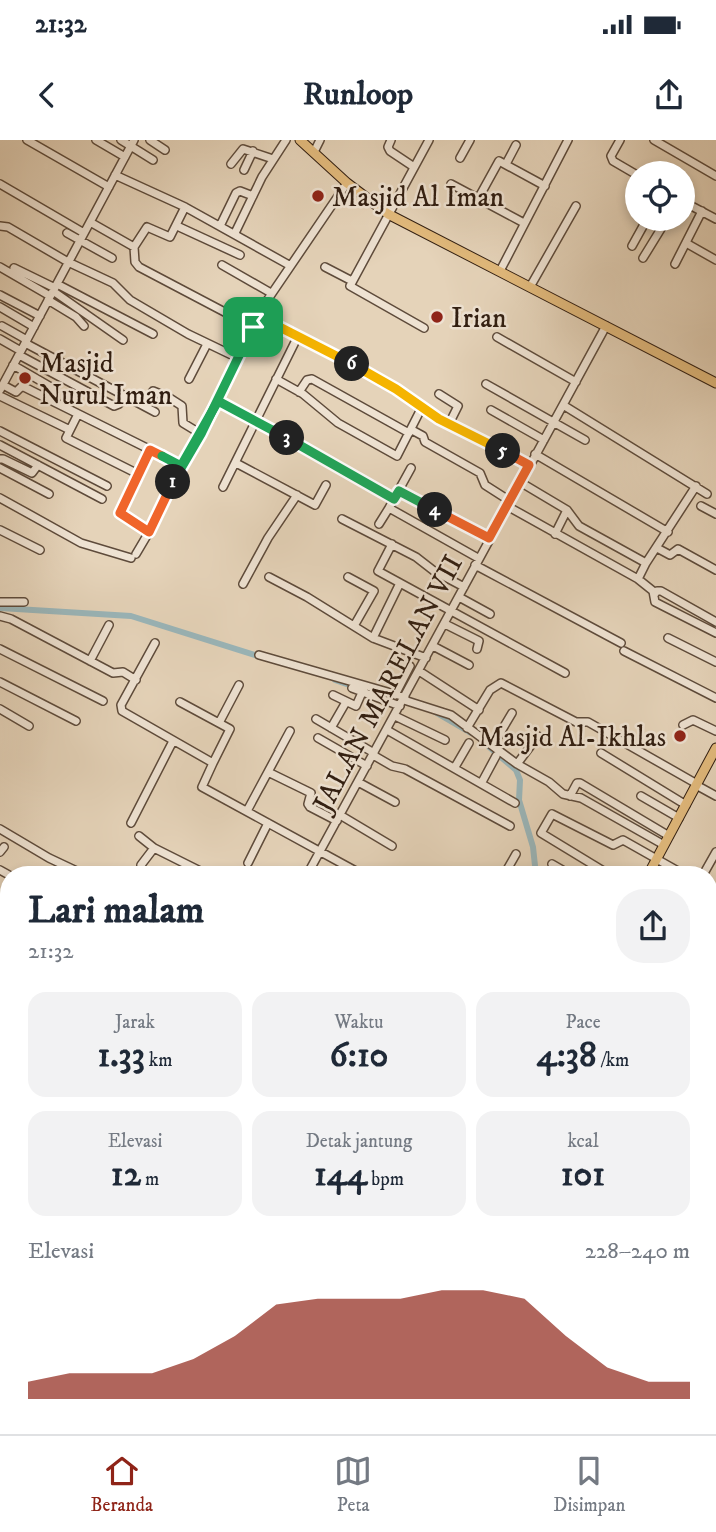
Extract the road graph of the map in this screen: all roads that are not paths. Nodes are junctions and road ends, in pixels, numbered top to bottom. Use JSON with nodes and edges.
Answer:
{"nodes":[{"id":1,"x":27,"y":140,"type":"edge"},
{"id":2,"x":96,"y":140,"type":"edge"},
{"id":3,"x":121,"y":140,"type":"edge"},
{"id":4,"x":149,"y":140,"type":"edge"},
{"id":5,"x":286,"y":140,"type":"edge"},
{"id":6,"x":300,"y":140,"type":"edge"},
{"id":7,"x":320,"y":140,"type":"edge"},
{"id":8,"x":391,"y":140,"type":"edge"},
{"id":9,"x":429,"y":140,"type":"edge"},
{"id":10,"x":470,"y":140,"type":"edge"},
{"id":11,"x":568,"y":140,"type":"edge"},
{"id":12,"x":620,"y":140,"type":"edge"},
{"id":13,"x":654,"y":140,"type":"edge"},
{"id":14,"x":132,"y":143,"type":"edge"},
{"id":15,"x":516,"y":145,"type":"dead end"},
{"id":16,"x":165,"y":150,"type":"dead end"},
{"id":17,"x":253,"y":151,"type":"junction"},
{"id":18,"x":314,"y":152,"type":"junction"},
{"id":19,"x":125,"y":157,"type":"junction"},
{"id":20,"x":460,"y":158,"type":"dead end"},
{"id":21,"x":273,"y":159,"type":"junction"},
{"id":22,"x":153,"y":160,"type":"dead end"},
{"id":23,"x":231,"y":164,"type":"dead end"},
{"id":24,"x":506,"y":164,"type":"junction"},
{"id":25,"x":414,"y":167,"type":"junction"},
{"id":26,"x":625,"y":168,"type":"edge"},
{"id":27,"x":244,"y":170,"type":"dead end"},
{"id":28,"x":115,"y":175,"type":"junction"},
{"id":29,"x":716,"y":176,"type":"edge"},
{"id":30,"x":347,"y":183,"type":"junction"},
{"id":31,"x":0,"y":184,"type":"edge"},
{"id":32,"x":451,"y":184,"type":"dead end"},
{"id":33,"x":545,"y":186,"type":"junction"},
{"id":34,"x":108,"y":187,"type":"junction"},
{"id":35,"x":253,"y":196,"type":"junction"},
{"id":36,"x":478,"y":199,"type":"junction"},
{"id":37,"x":576,"y":206,"type":"dead end"},
{"id":38,"x":185,"y":207,"type":"junction"},
{"id":39,"x":695,"y":208,"type":"edge"},
{"id":40,"x":702,"y":211,"type":"junction"},
{"id":41,"x":388,"y":214,"type":"junction"},
{"id":42,"x":716,"y":219,"type":"edge"},
{"id":43,"x":90,"y":222,"type":"junction"},
{"id":44,"x":524,"y":223,"type":"junction"},
{"id":45,"x":0,"y":226,"type":"edge"},
{"id":46,"x":177,"y":226,"type":"junction"},
{"id":47,"x":220,"y":226,"type":"junction"},
{"id":48,"x":640,"y":231,"type":"edge"},
{"id":49,"x":660,"y":231,"type":"edge"},
{"id":50,"x":67,"y":233,"type":"dead end"},
{"id":51,"x":235,"y":233,"type":"junction"},
{"id":52,"x":82,"y":236,"type":"junction"},
{"id":53,"x":686,"y":243,"type":"junction"},
{"id":54,"x":632,"y":246,"type":"dead end"},
{"id":55,"x":134,"y":247,"type":"junction"},
{"id":56,"x":240,"y":255,"type":"dead end"},
{"id":57,"x":112,"y":258,"type":"dead end"},
{"id":58,"x":643,"y":258,"type":"dead end"},
{"id":59,"x":716,"y":260,"type":"edge"},
{"id":60,"x":68,"y":262,"type":"junction"},
{"id":61,"x":675,"y":264,"type":"dead end"},
{"id":62,"x":222,"y":265,"type":"dead end"},
{"id":63,"x":289,"y":265,"type":"junction"},
{"id":64,"x":0,"y":267,"type":"edge"},
{"id":65,"x":325,"y":267,"type":"dead end"},
{"id":66,"x":14,"y":268,"type":"dead end"},
{"id":67,"x":500,"y":271,"type":"junction"},
{"id":68,"x":352,"y":281,"type":"junction"},
{"id":69,"x":530,"y":287,"type":"junction"},
{"id":70,"x":52,"y":292,"type":"junction"},
{"id":71,"x":271,"y":293,"type":"junction"},
{"id":72,"x":0,"y":295,"type":"edge"},
{"id":73,"x":0,"y":307,"type":"edge"},
{"id":74,"x":40,"y":316,"type":"junction"},
{"id":75,"x":258,"y":316,"type":"junction"},
{"id":76,"x":2,"y":326,"type":"dead end"},
{"id":77,"x":84,"y":326,"type":"dead end"},
{"id":78,"x":606,"y":326,"type":"junction"},
{"id":79,"x":34,"y":327,"type":"junction"},
{"id":80,"x":253,"y":327,"type":"junction"},
{"id":81,"x":424,"y":328,"type":"dead end"},
{"id":82,"x":153,"y":334,"type":"dead end"},
{"id":83,"x":298,"y":336,"type":"junction"},
{"id":84,"x":497,"y":337,"type":"dead end"},
{"id":85,"x":0,"y":339,"type":"edge"},
{"id":86,"x":123,"y":340,"type":"dead end"},
{"id":87,"x":207,"y":344,"type":"junction"},
{"id":88,"x":23,"y":347,"type":"junction"},
{"id":89,"x":238,"y":358,"type":"junction"},
{"id":90,"x":13,"y":365,"type":"junction"},
{"id":91,"x":189,"y":379,"type":"dead end"},
{"id":92,"x":276,"y":379,"type":"junction"},
{"id":93,"x":576,"y":382,"type":"junction"},
{"id":94,"x":716,"y":383,"type":"edge"},
{"id":95,"x":486,"y":384,"type":"dead end"},
{"id":96,"x":1,"y":389,"type":"edge"},
{"id":97,"x":299,"y":392,"type":"junction"},
{"id":98,"x":439,"y":394,"type":"dead end"},
{"id":99,"x":0,"y":396,"type":"edge"},
{"id":100,"x":125,"y":396,"type":"junction"},
{"id":101,"x":48,"y":398,"type":"junction"},
{"id":102,"x":218,"y":401,"type":"junction"},
{"id":103,"x":144,"y":405,"type":"junction"},
{"id":104,"x":563,"y":405,"type":"junction"},
{"id":105,"x":422,"y":407,"type":"junction"},
{"id":106,"x":491,"y":410,"type":"dead end"},
{"id":107,"x":155,"y":412,"type":"dead end"},
{"id":108,"x":78,"y":414,"type":"junction"},
{"id":109,"x":554,"y":421,"type":"junction"},
{"id":110,"x":256,"y":422,"type":"junction"},
{"id":111,"x":449,"y":424,"type":"junction"},
{"id":112,"x":69,"y":430,"type":"junction"},
{"id":113,"x":0,"y":431,"type":"edge"},
{"id":114,"x":411,"y":431,"type":"junction"},
{"id":115,"x":201,"y":434,"type":"junction"},
{"id":116,"x":544,"y":440,"type":"junction"},
{"id":117,"x":585,"y":440,"type":"dead end"},
{"id":118,"x":0,"y":445,"type":"edge"},
{"id":119,"x":150,"y":450,"type":"junction"},
{"id":120,"x":535,"y":454,"type":"junction"},
{"id":121,"x":0,"y":459,"type":"edge"},
{"id":122,"x":236,"y":463,"type":"junction"},
{"id":123,"x":38,"y":465,"type":"junction"},
{"id":124,"x":529,"y":465,"type":"junction"},
{"id":125,"x":181,"y":466,"type":"junction"},
{"id":126,"x":0,"y":468,"type":"edge"},
{"id":127,"x":411,"y":468,"type":"dead end"},
{"id":128,"x":138,"y":474,"type":"junction"},
{"id":129,"x":520,"y":482,"type":"junction"},
{"id":130,"x":326,"y":485,"type":"dead end"},
{"id":131,"x":107,"y":486,"type":"dead end"},
{"id":132,"x":696,"y":486,"type":"junction"},
{"id":133,"x":223,"y":487,"type":"dead end"},
{"id":134,"x":399,"y":491,"type":"junction"},
{"id":135,"x":49,"y":494,"type":"dead end"},
{"id":136,"x":706,"y":494,"type":"dead end"},
{"id":137,"x":297,"y":495,"type":"junction"},
{"id":138,"x":0,"y":498,"type":"edge"},
{"id":139,"x":102,"y":499,"type":"dead end"},
{"id":140,"x":394,"y":499,"type":"junction"},
{"id":141,"x":508,"y":504,"type":"junction"},
{"id":142,"x":701,"y":506,"type":"dead end"},
{"id":143,"x":389,"y":509,"type":"junction"},
{"id":144,"x":567,"y":510,"type":"junction"},
{"id":145,"x":716,"y":514,"type":"edge"},
{"id":146,"x":342,"y":519,"type":"dead end"},
{"id":147,"x":379,"y":524,"type":"dead end"},
{"id":148,"x":0,"y":530,"type":"edge"},
{"id":149,"x":149,"y":532,"type":"junction"},
{"id":150,"x":668,"y":532,"type":"junction"},
{"id":151,"x":555,"y":534,"type":"junction"},
{"id":152,"x":489,"y":538,"type":"junction"},
{"id":153,"x":393,"y":544,"type":"junction"},
{"id":154,"x":657,"y":548,"type":"junction"},
{"id":155,"x":40,"y":550,"type":"dead end"},
{"id":156,"x":477,"y":561,"type":"junction"},
{"id":157,"x":646,"y":563,"type":"junction"},
{"id":158,"x":716,"y":570,"type":"edge"},
{"id":159,"x":348,"y":577,"type":"dead end"},
{"id":160,"x":269,"y":578,"type":"dead end"},
{"id":161,"x":638,"y":579,"type":"junction"},
{"id":162,"x":400,"y":583,"type":"junction"},
{"id":163,"x":243,"y":584,"type":"dead end"},
{"id":164,"x":464,"y":587,"type":"junction"},
{"id":165,"x":654,"y":595,"type":"junction"},
{"id":166,"x":459,"y":597,"type":"junction"},
{"id":167,"x":0,"y":602,"type":"edge"},
{"id":168,"x":24,"y":602,"type":"dead end"},
{"id":169,"x":451,"y":612,"type":"junction"},
{"id":170,"x":490,"y":614,"type":"dead end"},
{"id":171,"x":0,"y":615,"type":"edge"},
{"id":172,"x":716,"y":622,"type":"edge"},
{"id":173,"x":109,"y":625,"type":"dead end"},
{"id":174,"x":445,"y":625,"type":"junction"},
{"id":175,"x":354,"y":626,"type":"junction"},
{"id":176,"x":716,"y":633,"type":"edge"},
{"id":177,"x":373,"y":638,"type":"junction"},
{"id":178,"x":668,"y":638,"type":"dead end"},
{"id":179,"x":155,"y":643,"type":"dead end"},
{"id":180,"x":433,"y":646,"type":"junction"},
{"id":181,"x":0,"y":649,"type":"edge"},
{"id":182,"x":477,"y":649,"type":"dead end"},
{"id":183,"x":259,"y":655,"type":"dead end"},
{"id":184,"x":426,"y":658,"type":"junction"},
{"id":185,"x":90,"y":661,"type":"junction"},
{"id":186,"x":716,"y":662,"type":"edge"},
{"id":187,"x":469,"y":665,"type":"dead end"},
{"id":188,"x":410,"y":666,"type":"dead end"},
{"id":189,"x":419,"y":671,"type":"junction"},
{"id":190,"x":565,"y":673,"type":"dead end"},
{"id":191,"x":136,"y":680,"type":"junction"},
{"id":192,"x":0,"y":682,"type":"edge"},
{"id":193,"x":239,"y":685,"type":"dead end"},
{"id":194,"x":352,"y":688,"type":"dead end"},
{"id":195,"x":364,"y":690,"type":"junction"},
{"id":196,"x":333,"y":695,"type":"dead end"},
{"id":197,"x":395,"y":695,"type":"junction"},
{"id":198,"x":716,"y":698,"type":"edge"},
{"id":199,"x":103,"y":701,"type":"dead end"},
{"id":200,"x":180,"y":702,"type":"dead end"},
{"id":201,"x":346,"y":702,"type":"junction"},
{"id":202,"x":403,"y":702,"type":"junction"},
{"id":203,"x":0,"y":709,"type":"edge"},
{"id":204,"x":479,"y":710,"type":"junction"},
{"id":205,"x":512,"y":713,"type":"dead end"},
{"id":206,"x":394,"y":716,"type":"junction"},
{"id":207,"x":316,"y":719,"type":"dead end"},
{"id":208,"x":76,"y":721,"type":"dead end"},
{"id":209,"x":219,"y":723,"type":"junction"},
{"id":210,"x":683,"y":725,"type":"dead end"},
{"id":211,"x":29,"y":726,"type":"dead end"},
{"id":212,"x":331,"y":728,"type":"junction"},
{"id":213,"x":467,"y":729,"type":"junction"},
{"id":214,"x":290,"y":730,"type":"dead end"},
{"id":215,"x":387,"y":730,"type":"junction"},
{"id":216,"x":716,"y":731,"type":"edge"},
{"id":217,"x":538,"y":736,"type":"dead end"},
{"id":218,"x":318,"y":738,"type":"dead end"},
{"id":219,"x":445,"y":740,"type":"dead end"},
{"id":220,"x":173,"y":741,"type":"junction"},
{"id":221,"x":468,"y":743,"type":"dead end"},
{"id":222,"x":493,"y":745,"type":"junction"},
{"id":223,"x":716,"y":748,"type":"edge"},
{"id":224,"x":601,"y":753,"type":"dead end"},
{"id":225,"x":373,"y":754,"type":"junction"},
{"id":226,"x":496,"y":756,"type":"dead end"},
{"id":227,"x":213,"y":763,"type":"junction"},
{"id":228,"x":517,"y":764,"type":"junction"},
{"id":229,"x":367,"y":766,"type":"junction"},
{"id":230,"x":455,"y":767,"type":"junction"},
{"id":231,"x":268,"y":772,"type":"junction"},
{"id":232,"x":358,"y":782,"type":"junction"},
{"id":233,"x":482,"y":782,"type":"junction"},
{"id":234,"x":696,"y":784,"type":"junction"},
{"id":235,"x":570,"y":796,"type":"junction"},
{"id":236,"x":641,"y":796,"type":"dead end"},
{"id":237,"x":716,"y":796,"type":"edge"},
{"id":238,"x":395,"y":802,"type":"dead end"},
{"id":239,"x":515,"y":803,"type":"dead end"},
{"id":240,"x":686,"y":804,"type":"junction"},
{"id":241,"x":247,"y":811,"type":"junction"},
{"id":242,"x":338,"y":818,"type":"junction"},
{"id":243,"x":679,"y":818,"type":"junction"},
{"id":244,"x":131,"y":823,"type":"dead end"},
{"id":245,"x":268,"y":823,"type":"junction"},
{"id":246,"x":510,"y":826,"type":"dead end"},
{"id":247,"x":0,"y":829,"type":"edge"},
{"id":248,"x":139,"y":836,"type":"dead end"},
{"id":249,"x":667,"y":841,"type":"junction"},
{"id":250,"x":392,"y":846,"type":"dead end"},
{"id":251,"x":154,"y":848,"type":"junction"},
{"id":252,"x":321,"y":852,"type":"junction"},
{"id":253,"x":516,"y":854,"type":"dead end"},
{"id":254,"x":656,"y":860,"type":"junction"},
{"id":255,"x":248,"y":863,"type":"dead end"},
{"id":256,"x":552,"y":864,"type":"dead end"},
{"id":257,"x":141,"y":865,"type":"dead end"},
{"id":258,"x":66,"y":866,"type":"edge"},
{"id":259,"x":190,"y":866,"type":"edge"},
{"id":260,"x":312,"y":866,"type":"edge"},
{"id":261,"x":347,"y":866,"type":"edge"},
{"id":262,"x":509,"y":866,"type":"edge"},
{"id":263,"x":555,"y":866,"type":"edge"},
{"id":264,"x":595,"y":866,"type":"edge"},
{"id":265,"x":653,"y":866,"type":"edge"},
{"id":266,"x":668,"y":866,"type":"edge"}],
"edges":[{"from":1,"to":34,"type":"street"},
{"from":2,"to":19,"type":"street"},
{"from":3,"to":14,"type":"street"},
{"from":4,"to":16,"type":"street"},
{"from":5,"to":21,"type":"street"},
{"from":6,"to":18,"type":"main road"},
{"from":7,"to":18,"type":"street"},
{"from":8,"to":25,"type":"street"},
{"from":9,"to":25,"type":"street"},
{"from":10,"to":20,"type":"street"},
{"from":11,"to":33,"type":"street"},
{"from":12,"to":26,"type":"street"},
{"from":13,"to":29,"type":"street"},
{"from":14,"to":19,"type":"street"},
{"from":14,"to":22,"type":"street"},
{"from":15,"to":24,"type":"street"},
{"from":17,"to":21,"type":"street"},
{"from":17,"to":23,"type":"street"},
{"from":17,"to":27,"type":"street"},
{"from":18,"to":30,"type":"main road"},
{"from":19,"to":28,"type":"street"},
{"from":21,"to":35,"type":"street"},
{"from":24,"to":33,"type":"street"},
{"from":24,"to":36,"type":"street"},
{"from":25,"to":41,"type":"street"},
{"from":28,"to":34,"type":"street"},
{"from":28,"to":38,"type":"street"},
{"from":30,"to":41,"type":"main road"},
{"from":30,"to":63,"type":"street"},
{"from":31,"to":52,"type":"street"},
{"from":32,"to":36,"type":"street"},
{"from":33,"to":44,"type":"street"},
{"from":34,"to":43,"type":"street"},
{"from":35,"to":47,"type":"street"},
{"from":35,"to":51,"type":"street"},
{"from":36,"to":44,"type":"street"},
{"from":37,"to":69,"type":"street"},
{"from":38,"to":46,"type":"street"},
{"from":38,"to":47,"type":"street"},
{"from":39,"to":40,"type":"street"},
{"from":40,"to":42,"type":"street"},
{"from":40,"to":53,"type":"street"},
{"from":41,"to":67,"type":"main road"},
{"from":41,"to":68,"type":"street"},
{"from":43,"to":52,"type":"street"},
{"from":43,"to":55,"type":"street"},
{"from":44,"to":67,"type":"street"},
{"from":45,"to":60,"type":"street"},
{"from":46,"to":55,"type":"street"},
{"from":46,"to":56,"type":"street"},
{"from":47,"to":51,"type":"street"},
{"from":48,"to":54,"type":"street"},
{"from":49,"to":58,"type":"street"},
{"from":50,"to":52,"type":"street"},
{"from":51,"to":63,"type":"street"},
{"from":52,"to":57,"type":"street"},
{"from":52,"to":60,"type":"street"},
{"from":53,"to":59,"type":"street"},
{"from":53,"to":61,"type":"street"},
{"from":55,"to":80,"type":"street"},
{"from":60,"to":70,"type":"street"},
{"from":60,"to":87,"type":"street"},
{"from":62,"to":71,"type":"street"},
{"from":63,"to":71,"type":"street"},
{"from":64,"to":70,"type":"street"},
{"from":65,"to":68,"type":"street"},
{"from":66,"to":70,"type":"street"},
{"from":67,"to":69,"type":"main road"},
{"from":68,"to":81,"type":"street"},
{"from":69,"to":78,"type":"main road"},
{"from":70,"to":74,"type":"street"},
{"from":70,"to":77,"type":"street"},
{"from":70,"to":82,"type":"street"},
{"from":70,"to":86,"type":"street"},
{"from":71,"to":75,"type":"street"},
{"from":72,"to":74,"type":"street"},
{"from":73,"to":79,"type":"street"},
{"from":74,"to":79,"type":"street"},
{"from":75,"to":80,"type":"street"},
{"from":75,"to":83,"type":"street"},
{"from":76,"to":88,"type":"street"},
{"from":78,"to":93,"type":"street","name":"JALAN MARELAN VII"},
{"from":78,"to":94,"type":"main road"},
{"from":79,"to":88,"type":"street"},
{"from":80,"to":89,"type":"street"},
{"from":83,"to":92,"type":"street"},
{"from":83,"to":105,"type":"street"},
{"from":84,"to":93,"type":"street"},
{"from":85,"to":88,"type":"street"},
{"from":87,"to":89,"type":"street"},
{"from":87,"to":91,"type":"street"},
{"from":88,"to":90,"type":"street"},
{"from":88,"to":100,"type":"street"},
{"from":88,"to":100,"type":"street"},
{"from":89,"to":102,"type":"street"},
{"from":90,"to":96,"type":"street"},
{"from":90,"to":101,"type":"street"},
{"from":92,"to":97,"type":"street"},
{"from":92,"to":110,"type":"street"},
{"from":93,"to":104,"type":"street","name":"JALAN MARELAN VII"},
{"from":95,"to":109,"type":"street"},
{"from":96,"to":101,"type":"street"},
{"from":97,"to":114,"type":"street"},
{"from":97,"to":114,"type":"street"},
{"from":98,"to":111,"type":"street"},
{"from":99,"to":112,"type":"street"},
{"from":100,"to":103,"type":"street"},
{"from":101,"to":108,"type":"street"},
{"from":102,"to":110,"type":"street"},
{"from":102,"to":115,"type":"street"},
{"from":103,"to":107,"type":"street"},
{"from":103,"to":115,"type":"street"},
{"from":104,"to":109,"type":"street","name":"JALAN MARELAN VII"},
{"from":104,"to":132,"type":"street"},
{"from":105,"to":111,"type":"street"},
{"from":105,"to":114,"type":"street"},
{"from":106,"to":116,"type":"street"},
{"from":108,"to":112,"type":"street"},
{"from":108,"to":119,"type":"street"},
{"from":109,"to":116,"type":"street","name":"JALAN MARELAN VII"},
{"from":109,"to":117,"type":"street"},
{"from":110,"to":122,"type":"street"},
{"from":110,"to":140,"type":"street"},
{"from":111,"to":124,"type":"street"},
{"from":112,"to":128,"type":"street"},
{"from":113,"to":131,"type":"street"},
{"from":114,"to":141,"type":"street"},
{"from":115,"to":125,"type":"street"},
{"from":116,"to":120,"type":"street","name":"JALAN MARELAN VII"},
{"from":118,"to":123,"type":"street"},
{"from":119,"to":125,"type":"street"},
{"from":119,"to":128,"type":"street"},
{"from":120,"to":124,"type":"street","name":"JALAN MARELAN VII"},
{"from":120,"to":150,"type":"street"},
{"from":121,"to":123,"type":"street"},
{"from":122,"to":133,"type":"street"},
{"from":122,"to":137,"type":"street"},
{"from":123,"to":139,"type":"street"},
{"from":124,"to":129,"type":"street","name":"JALAN MARELAN VII"},
{"from":125,"to":149,"type":"street"},
{"from":126,"to":135,"type":"street"},
{"from":127,"to":134,"type":"street"},
{"from":128,"to":149,"type":"street"},
{"from":129,"to":141,"type":"street","name":"JALAN MARELAN VII"},
{"from":129,"to":144,"type":"street"},
{"from":130,"to":137,"type":"street"},
{"from":132,"to":136,"type":"street"},
{"from":132,"to":150,"type":"street"},
{"from":134,"to":140,"type":"street"},
{"from":134,"to":152,"type":"street"},
{"from":137,"to":163,"type":"street"},
{"from":138,"to":149,"type":"street"},
{"from":140,"to":143,"type":"street"},
{"from":141,"to":151,"type":"street"},
{"from":141,"to":152,"type":"street","name":"JALAN MARELAN VII"},
{"from":142,"to":145,"type":"street"},
{"from":143,"to":147,"type":"street"},
{"from":143,"to":156,"type":"street"},
{"from":144,"to":151,"type":"street"},
{"from":144,"to":157,"type":"street"},
{"from":146,"to":153,"type":"street"},
{"from":148,"to":155,"type":"street"},
{"from":150,"to":154,"type":"street"},
{"from":151,"to":161,"type":"street"},
{"from":152,"to":156,"type":"street","name":"JALAN MARELAN VII"},
{"from":153,"to":162,"type":"street"},
{"from":153,"to":164,"type":"street"},
{"from":154,"to":157,"type":"street"},
{"from":154,"to":158,"type":"street"},
{"from":156,"to":164,"type":"street","name":"JALAN MARELAN VII"},
{"from":156,"to":198,"type":"street"},
{"from":157,"to":161,"type":"street"},
{"from":159,"to":175,"type":"street"},
{"from":160,"to":175,"type":"street"},
{"from":161,"to":165,"type":"street"},
{"from":162,"to":169,"type":"street"},
{"from":162,"to":177,"type":"street"},
{"from":164,"to":166,"type":"street","name":"JALAN MARELAN VII"},
{"from":165,"to":172,"type":"street"},
{"from":165,"to":176,"type":"street"},
{"from":166,"to":169,"type":"street","name":"JALAN MARELAN VII"},
{"from":166,"to":170,"type":"street"},
{"from":167,"to":168,"type":"street"},
{"from":169,"to":174,"type":"street","name":"JALAN MARELAN VII"},
{"from":169,"to":190,"type":"street"},
{"from":171,"to":185,"type":"street"},
{"from":173,"to":185,"type":"street"},
{"from":174,"to":180,"type":"street","name":"JALAN MARELAN VII"},
{"from":174,"to":182,"type":"street"},
{"from":175,"to":177,"type":"street"},
{"from":177,"to":184,"type":"street"},
{"from":178,"to":186,"type":"street"},
{"from":179,"to":191,"type":"street"},
{"from":180,"to":184,"type":"street","name":"JALAN MARELAN VII"},
{"from":180,"to":187,"type":"street"},
{"from":181,"to":199,"type":"street"},
{"from":183,"to":195,"type":"street"},
{"from":184,"to":189,"type":"street","name":"JALAN MARELAN VII"},
{"from":185,"to":191,"type":"street"},
{"from":188,"to":197,"type":"street"},
{"from":189,"to":202,"type":"street","name":"JALAN MARELAN VII"},
{"from":189,"to":204,"type":"street"},
{"from":191,"to":220,"type":"street"},
{"from":192,"to":208,"type":"street"},
{"from":193,"to":209,"type":"street"},
{"from":194,"to":195,"type":"street"},
{"from":195,"to":197,"type":"street"},
{"from":195,"to":201,"type":"street"},
{"from":195,"to":202,"type":"street"},
{"from":196,"to":201,"type":"street"},
{"from":197,"to":202,"type":"street"},
{"from":200,"to":209,"type":"street"},
{"from":201,"to":212,"type":"street"},
{"from":202,"to":206,"type":"street","name":"JALAN MARELAN VII"},
{"from":202,"to":213,"type":"street"},
{"from":203,"to":211,"type":"street"},
{"from":204,"to":213,"type":"street"},
{"from":204,"to":234,"type":"street"},
{"from":205,"to":222,"type":"street"},
{"from":206,"to":215,"type":"street","name":"JALAN MARELAN VII"},
{"from":206,"to":219,"type":"street"},
{"from":207,"to":212,"type":"street"},
{"from":209,"to":227,"type":"street"},
{"from":210,"to":216,"type":"street"},
{"from":212,"to":225,"type":"street"},
{"from":213,"to":222,"type":"street"},
{"from":214,"to":231,"type":"street"},
{"from":215,"to":225,"type":"street","name":"JALAN MARELAN VII"},
{"from":215,"to":230,"type":"street"},
{"from":217,"to":228,"type":"street"},
{"from":218,"to":229,"type":"street"},
{"from":220,"to":227,"type":"street"},
{"from":220,"to":244,"type":"street"},
{"from":221,"to":230,"type":"street"},
{"from":222,"to":228,"type":"street"},
{"from":223,"to":234,"type":"main road"},
{"from":224,"to":240,"type":"street"},
{"from":225,"to":229,"type":"street","name":"JALAN MARELAN VII"},
{"from":225,"to":246,"type":"street"},
{"from":226,"to":233,"type":"street"},
{"from":227,"to":241,"type":"street"},
{"from":228,"to":235,"type":"street"},
{"from":229,"to":232,"type":"street","name":"JALAN MARELAN VII"},
{"from":230,"to":233,"type":"street"},
{"from":231,"to":241,"type":"street"},
{"from":231,"to":242,"type":"street"},
{"from":232,"to":238,"type":"street"},
{"from":232,"to":242,"type":"street","name":"JALAN MARELAN VII"},
{"from":233,"to":239,"type":"street"},
{"from":234,"to":237,"type":"street"},
{"from":234,"to":240,"type":"main road"},
{"from":235,"to":249,"type":"street"},
{"from":235,"to":249,"type":"street"},
{"from":236,"to":243,"type":"street"},
{"from":240,"to":243,"type":"main road"},
{"from":241,"to":245,"type":"street"},
{"from":242,"to":250,"type":"street"},
{"from":242,"to":252,"type":"street","name":"JALAN MARELAN VII"},
{"from":243,"to":249,"type":"main road"},
{"from":245,"to":252,"type":"street"},
{"from":245,"to":255,"type":"street"},
{"from":247,"to":258,"type":"street"},
{"from":248,"to":251,"type":"street"},
{"from":249,"to":254,"type":"main road"},
{"from":251,"to":257,"type":"street"},
{"from":251,"to":259,"type":"street"},
{"from":252,"to":260,"type":"street","name":"JALAN MARELAN VII"},
{"from":252,"to":261,"type":"street"},
{"from":253,"to":262,"type":"street"},
{"from":254,"to":264,"type":"street"},
{"from":254,"to":265,"type":"main road"},
{"from":254,"to":266,"type":"street"},
{"from":256,"to":263,"type":"street"}]}
